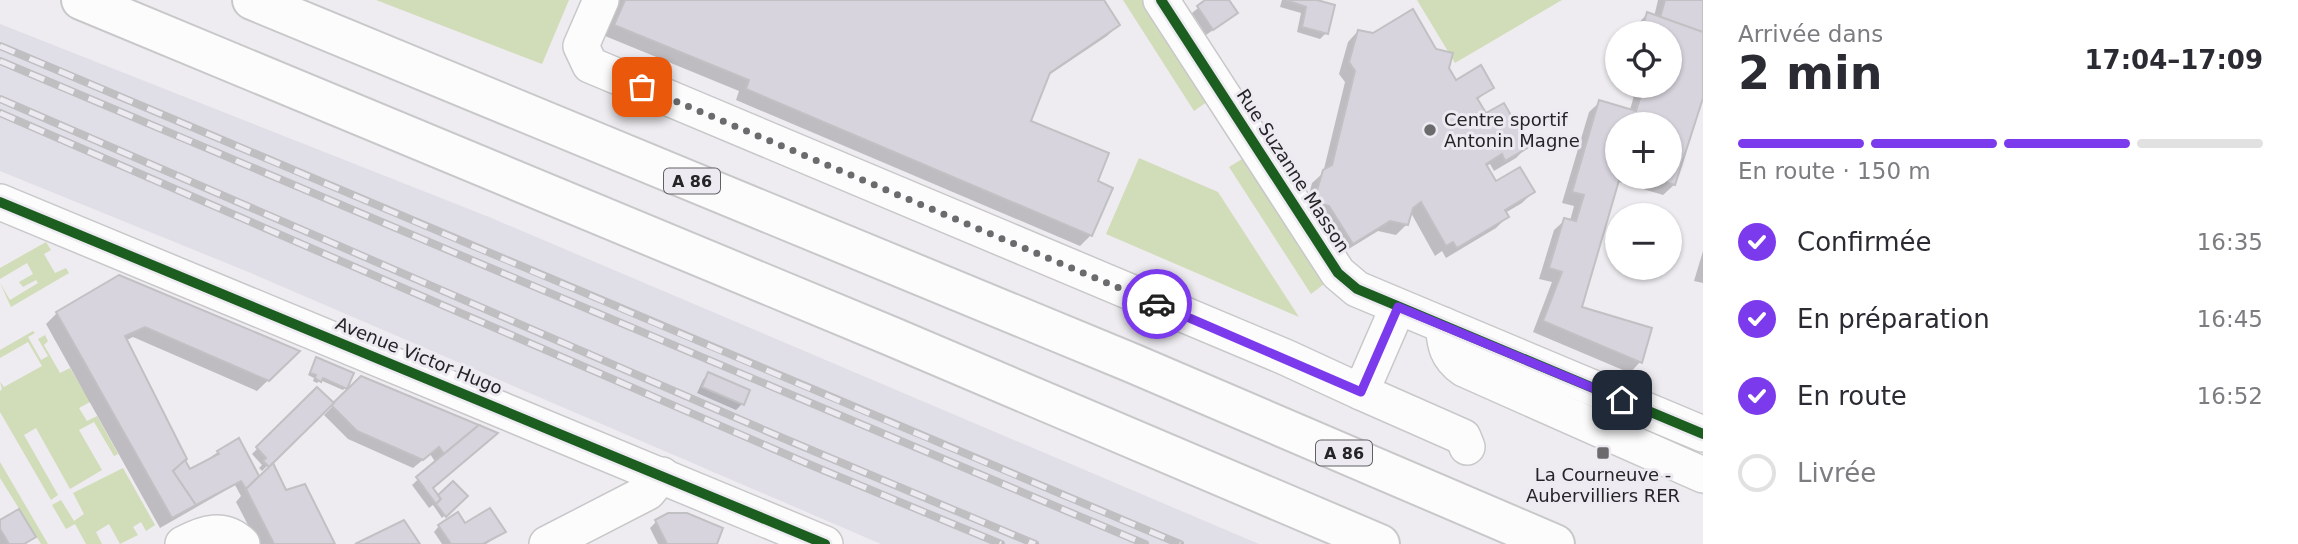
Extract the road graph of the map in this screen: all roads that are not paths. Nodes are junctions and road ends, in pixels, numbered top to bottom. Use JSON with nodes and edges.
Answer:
{"nodes":[{"id":1,"x":82,"y":0,"type":"edge"},
{"id":2,"x":251,"y":0,"type":"edge"},
{"id":3,"x":601,"y":0,"type":"edge"},
{"id":4,"x":1161,"y":0,"type":"edge"},
{"id":5,"x":0,"y":202,"type":"edge"},
{"id":6,"x":1398,"y":307,"type":"junction"},
{"id":7,"x":1443,"y":325,"type":"junction"},
{"id":8,"x":1361,"y":392,"type":"junction"},
{"id":9,"x":1703,"y":434,"type":"edge"},
{"id":10,"x":1467,"y":447,"type":"dead end"},
{"id":11,"x":662,"y":475,"type":"junction"},
{"id":12,"x":1703,"y":475,"type":"edge"},
{"id":13,"x":183,"y":544,"type":"edge"},
{"id":14,"x":242,"y":544,"type":"edge"},
{"id":15,"x":547,"y":544,"type":"edge"},
{"id":16,"x":825,"y":544,"type":"edge"},
{"id":17,"x":1380,"y":544,"type":"edge"},
{"id":18,"x":1555,"y":544,"type":"edge"}],
"edges":[{"from":1,"to":17,"type":"highway"},
{"from":2,"to":18,"type":"highway","number":"A 86"},
{"from":3,"to":8,"type":"street"},
{"from":4,"to":6,"type":"street","name":"Rue Suzanne Masson"},
{"from":5,"to":11,"type":"street","name":"Avenue Victor Hugo"},
{"from":6,"to":7,"type":"street","name":"Rue Suzanne Masson"},
{"from":6,"to":8,"type":"street"},
{"from":7,"to":9,"type":"street","name":"Rue Suzanne Masson"},
{"from":7,"to":12,"type":"street"},
{"from":8,"to":10,"type":"street"},
{"from":11,"to":15,"type":"street"},
{"from":11,"to":16,"type":"street","name":"Avenue Victor Hugo"},
{"from":13,"to":14,"type":"street"}]}
